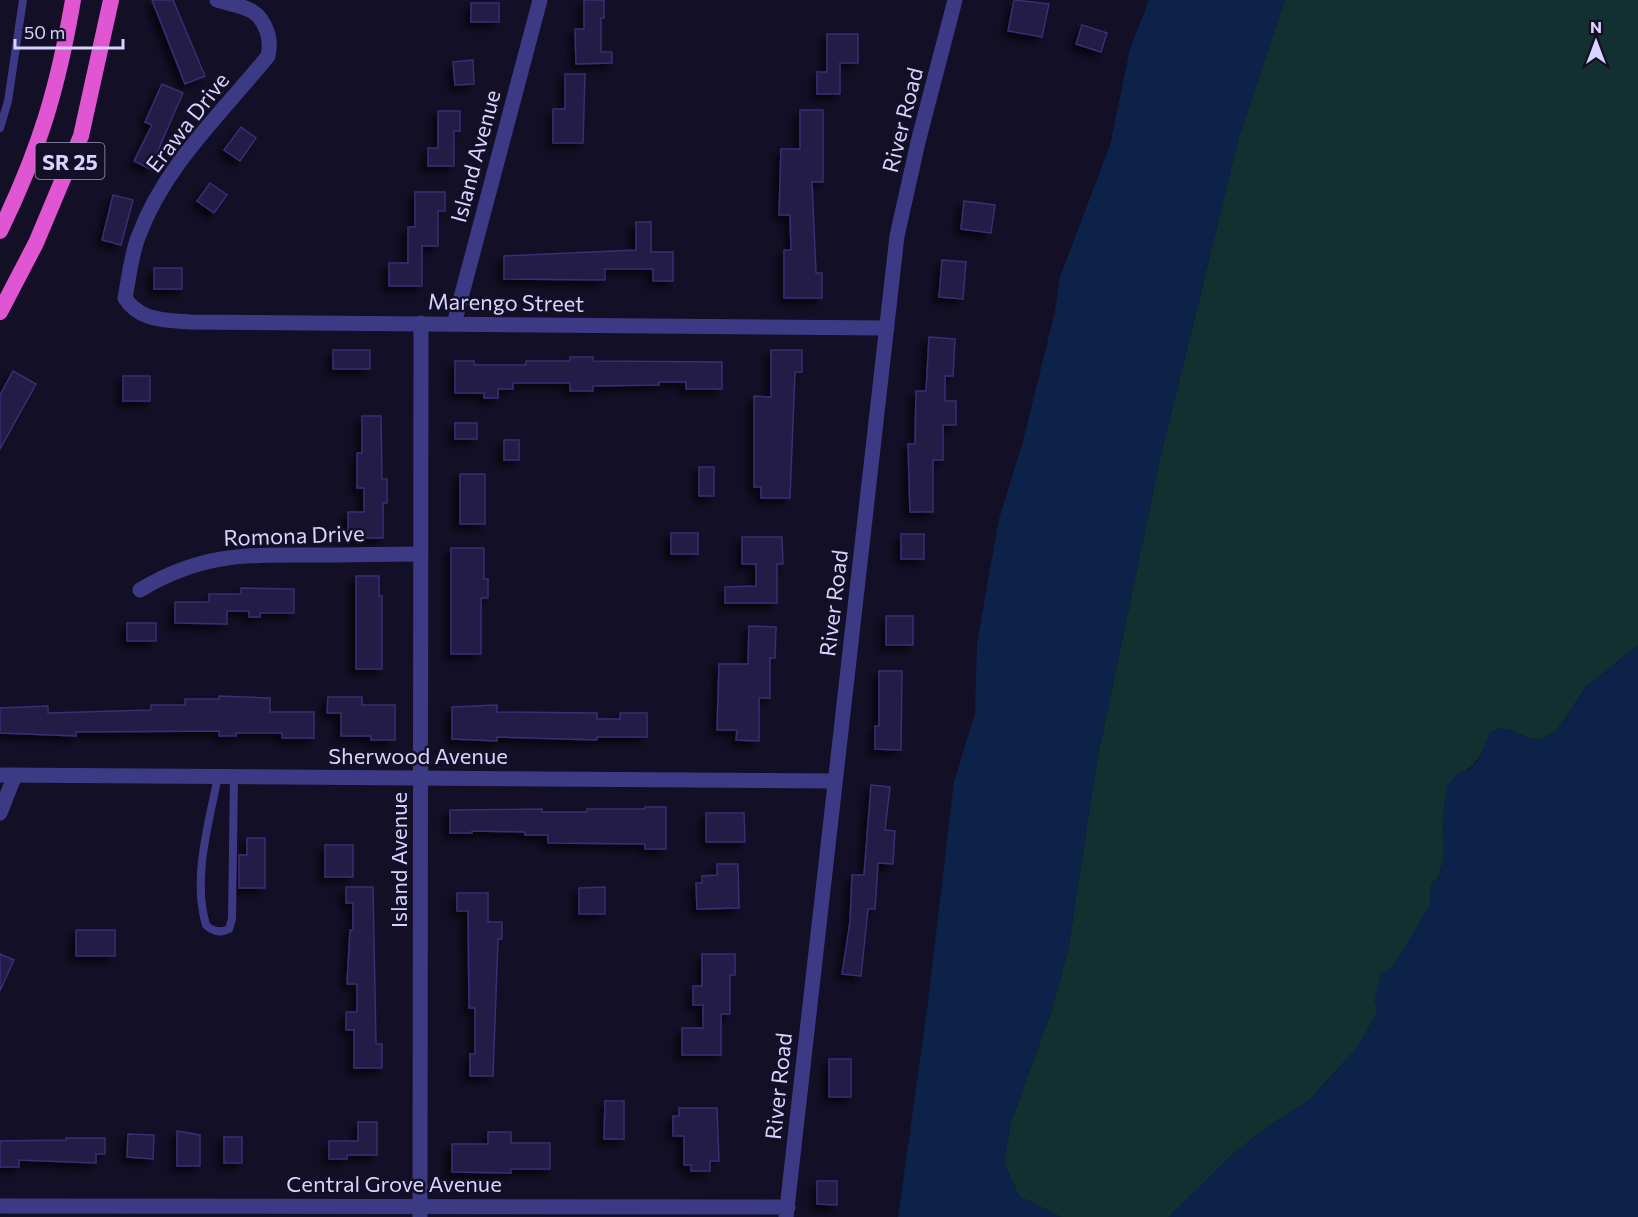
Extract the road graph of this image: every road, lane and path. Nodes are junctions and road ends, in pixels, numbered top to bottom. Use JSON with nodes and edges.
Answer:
{"nodes":[{"id":1,"x":23,"y":0,"type":"edge"},
{"id":2,"x":73,"y":0,"type":"edge"},
{"id":3,"x":111,"y":0,"type":"edge"},
{"id":4,"x":217,"y":0,"type":"edge"},
{"id":5,"x":540,"y":0,"type":"edge"},
{"id":6,"x":955,"y":0,"type":"edge"},
{"id":7,"x":0,"y":128,"type":"edge"},
{"id":8,"x":0,"y":231,"type":"edge"},
{"id":9,"x":129,"y":305,"type":"joint"},
{"id":10,"x":0,"y":312,"type":"edge"},
{"id":11,"x":421,"y":323,"type":"junction"},
{"id":12,"x":454,"y":324,"type":"junction"},
{"id":13,"x":887,"y":328,"type":"junction"},
{"id":14,"x":420,"y":554,"type":"junction"},
{"id":15,"x":140,"y":590,"type":"dead end"},
{"id":16,"x":7,"y":775,"type":"edge"},
{"id":17,"x":226,"y":776,"type":"junction"},
{"id":18,"x":420,"y":778,"type":"junction"},
{"id":19,"x":835,"y":781,"type":"junction"},
{"id":20,"x":0,"y":813,"type":"edge"},
{"id":21,"x":0,"y":1206,"type":"edge"},
{"id":22,"x":420,"y":1211,"type":"edge"},
{"id":23,"x":40,"y":1212,"type":"edge"},
{"id":24,"x":787,"y":1212,"type":"edge"}],
"edges":[{"from":1,"to":7,"type":"lane"},
{"from":2,"to":8,"type":"highway","number":"SR 25"},
{"from":3,"to":10,"type":"highway","number":"SR 25"},
{"from":4,"to":9,"type":"street","name":"Erawa Drive"},
{"from":5,"to":12,"type":"street","name":"Island Avenue"},
{"from":6,"to":13,"type":"street","name":"River Road"},
{"from":9,"to":11,"type":"street","name":"Marengo Street"},
{"from":11,"to":12,"type":"street","name":"Marengo Street"},
{"from":11,"to":14,"type":"street","name":"Island Avenue"},
{"from":12,"to":13,"type":"street","name":"Marengo Street"},
{"from":13,"to":19,"type":"street","name":"River Road"},
{"from":14,"to":15,"type":"street","name":"Romona Drive"},
{"from":14,"to":18,"type":"street","name":"Island Avenue"},
{"from":16,"to":17,"type":"street","name":"Sherwood Avenue"},
{"from":16,"to":20,"type":"street"},
{"from":17,"to":17,"type":"lane"},
{"from":17,"to":18,"type":"street","name":"Sherwood Avenue"},
{"from":18,"to":19,"type":"street","name":"Sherwood Avenue"},
{"from":18,"to":22,"type":"street","name":"Island Avenue"},
{"from":19,"to":24,"type":"street","name":"River Road"},
{"from":21,"to":23,"type":"street","name":"Central Grove Avenue"},
{"from":22,"to":23,"type":"street","name":"Central Grove Avenue"},
{"from":22,"to":24,"type":"street","name":"Central Grove Avenue"}]}
